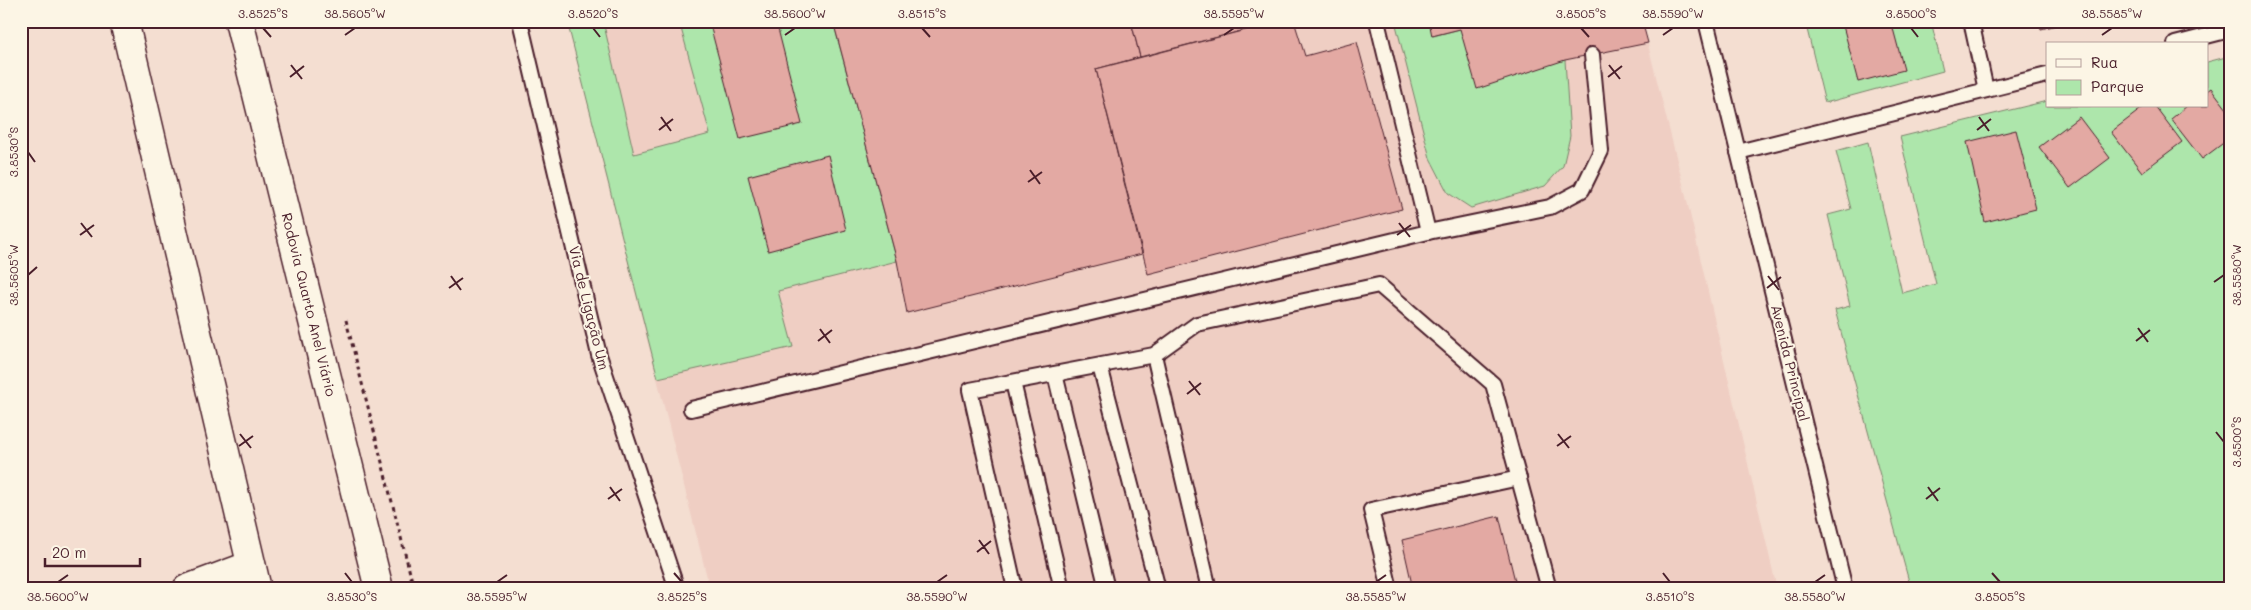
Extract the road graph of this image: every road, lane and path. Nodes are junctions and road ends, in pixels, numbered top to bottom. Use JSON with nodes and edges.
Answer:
{"nodes":[{"id":1,"x":124,"y":21,"type":"edge"},
{"id":2,"x":239,"y":21,"type":"edge"},
{"id":3,"x":520,"y":21,"type":"edge"},
{"id":4,"x":1377,"y":21,"type":"edge"},
{"id":5,"x":1706,"y":21,"type":"edge"},
{"id":6,"x":1971,"y":21,"type":"edge"},
{"id":7,"x":2230,"y":30,"type":"edge"},
{"id":8,"x":2183,"y":42,"type":"edge"},
{"id":9,"x":1592,"y":55,"type":"dead end"},
{"id":10,"x":2046,"y":75,"type":"edge"},
{"id":11,"x":1986,"y":90,"type":"junction"},
{"id":12,"x":1738,"y":152,"type":"junction"},
{"id":13,"x":1428,"y":232,"type":"junction"},
{"id":14,"x":1154,"y":355,"type":"junction"},
{"id":15,"x":1100,"y":366,"type":"junction"},
{"id":16,"x":1056,"y":374,"type":"junction"},
{"id":17,"x":1013,"y":382,"type":"junction"},
{"id":18,"x":691,"y":409,"type":"dead end"},
{"id":19,"x":1519,"y":478,"type":"junction"},
{"id":20,"x":254,"y":577,"type":"edge"},
{"id":21,"x":187,"y":589,"type":"edge"},
{"id":22,"x":379,"y":589,"type":"edge"},
{"id":23,"x":678,"y":589,"type":"edge"},
{"id":24,"x":1016,"y":589,"type":"edge"},
{"id":25,"x":1062,"y":589,"type":"edge"},
{"id":26,"x":1108,"y":589,"type":"edge"},
{"id":27,"x":1158,"y":589,"type":"edge"},
{"id":28,"x":1209,"y":589,"type":"edge"},
{"id":29,"x":1390,"y":589,"type":"edge"},
{"id":30,"x":1548,"y":589,"type":"edge"},
{"id":31,"x":1845,"y":589,"type":"edge"}],
"edges":[{"from":1,"to":20,"type":"main road"},
{"from":2,"to":22,"type":"main road","name":"Rodovia Quarto Anel Viário"},
{"from":3,"to":23,"type":"lane","name":"Via de Ligação Um"},
{"from":4,"to":13,"type":"lane"},
{"from":5,"to":12,"type":"lane","name":"Avenida Principal"},
{"from":6,"to":11,"type":"lane"},
{"from":7,"to":8,"type":"lane"},
{"from":9,"to":13,"type":"lane"},
{"from":10,"to":11,"type":"lane"},
{"from":11,"to":12,"type":"lane"},
{"from":12,"to":31,"type":"lane","name":"Avenida Principal"},
{"from":13,"to":18,"type":"lane"},
{"from":14,"to":15,"type":"lane"},
{"from":14,"to":19,"type":"lane"},
{"from":14,"to":28,"type":"lane"},
{"from":15,"to":16,"type":"lane"},
{"from":15,"to":27,"type":"lane"},
{"from":16,"to":17,"type":"lane"},
{"from":16,"to":26,"type":"lane"},
{"from":17,"to":24,"type":"lane"},
{"from":17,"to":25,"type":"lane"},
{"from":19,"to":29,"type":"lane"},
{"from":19,"to":30,"type":"lane"},
{"from":20,"to":21,"type":"main road"}]}
